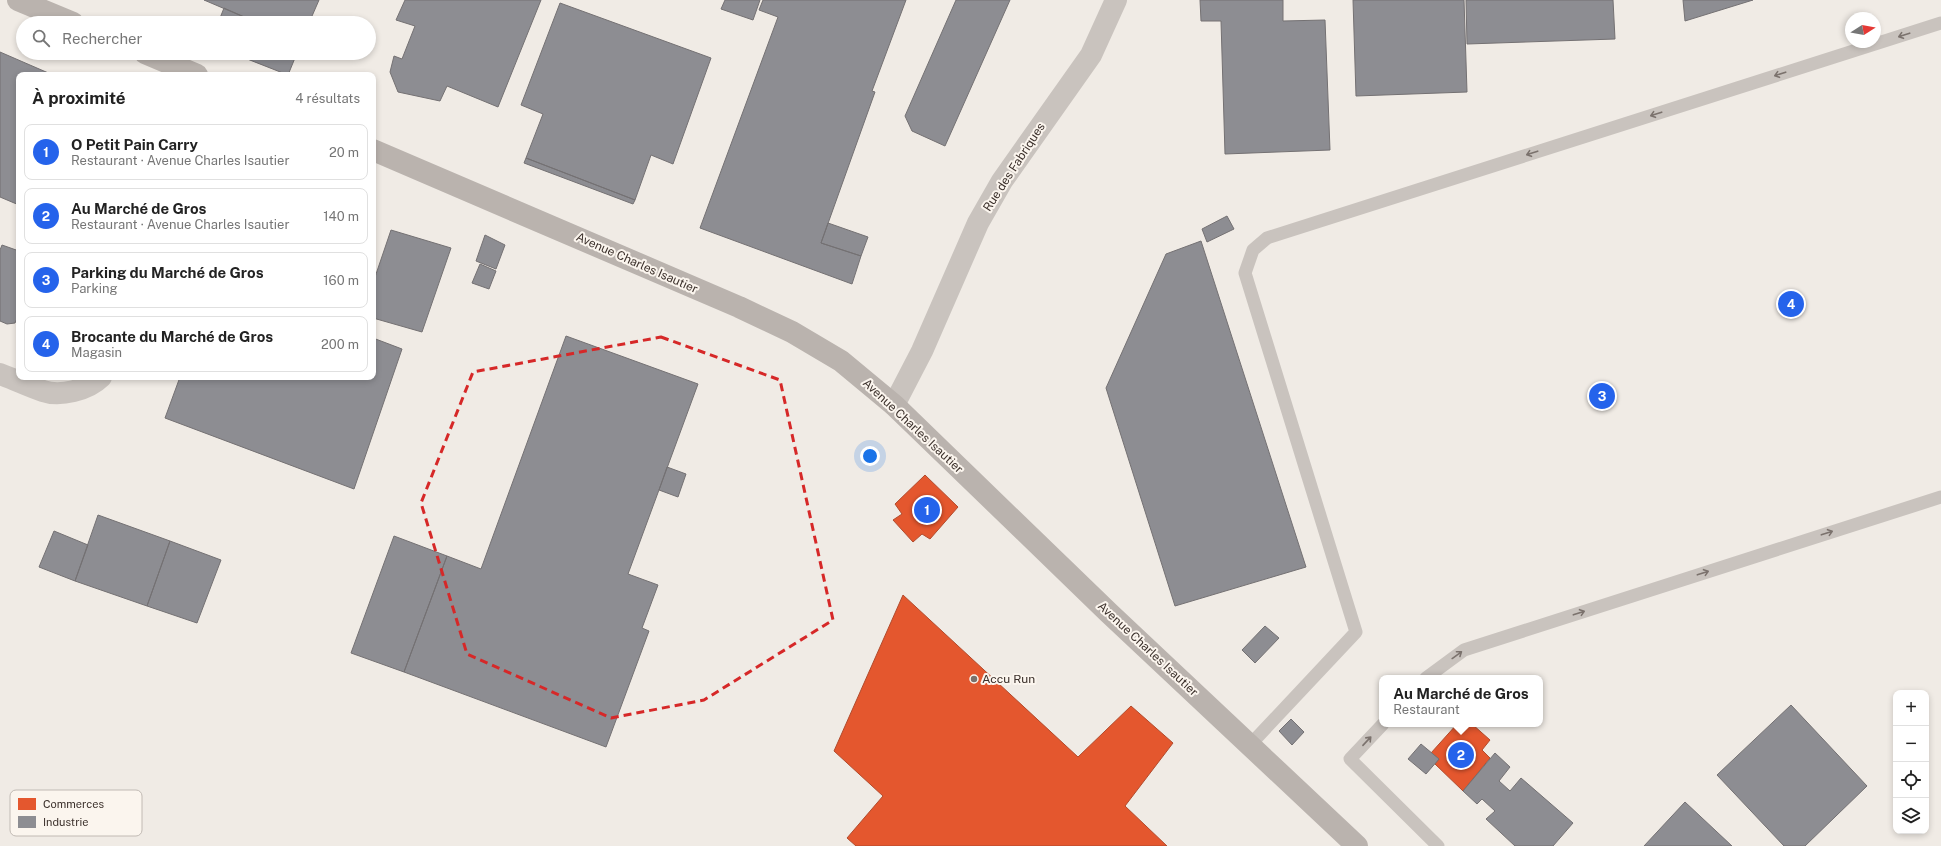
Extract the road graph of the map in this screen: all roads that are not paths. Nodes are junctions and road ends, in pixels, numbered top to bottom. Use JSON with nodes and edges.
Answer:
{"nodes":[{"id":1,"x":18,"y":0,"type":"edge"},
{"id":2,"x":1116,"y":0,"type":"edge"},
{"id":3,"x":56,"y":16,"type":"edge"},
{"id":4,"x":1941,"y":23,"type":"edge"},
{"id":5,"x":162,"y":60,"type":"edge"},
{"id":6,"x":190,"y":72,"type":"edge"},
{"id":7,"x":376,"y":151,"type":"edge"},
{"id":8,"x":0,"y":374,"type":"edge"},
{"id":9,"x":96,"y":380,"type":"edge"},
{"id":10,"x":894,"y":406,"type":"junction"},
{"id":11,"x":1941,"y":497,"type":"edge"},
{"id":12,"x":1430,"y":675,"type":"edge"},
{"id":13,"x":1380,"y":727,"type":"edge"},
{"id":14,"x":1249,"y":746,"type":"junction"},
{"id":15,"x":1357,"y":846,"type":"edge"},
{"id":16,"x":1438,"y":846,"type":"edge"}],
"edges":[{"from":1,"to":3,"type":"street"},
{"from":2,"to":10,"type":"street","name":"Rue des Fabriques"},
{"from":4,"to":14,"type":"lane","one_way":true},
{"from":5,"to":6,"type":"street"},
{"from":7,"to":10,"type":"street","name":"Avenue Charles Isautier"},
{"from":8,"to":9,"type":"street"},
{"from":10,"to":14,"type":"street","name":"Avenue Charles Isautier"},
{"from":12,"to":11,"type":"lane","one_way":true},
{"from":16,"to":13,"type":"lane","one_way":true},
{"from":14,"to":15,"type":"street","name":"Avenue Charles Isautier"}]}
